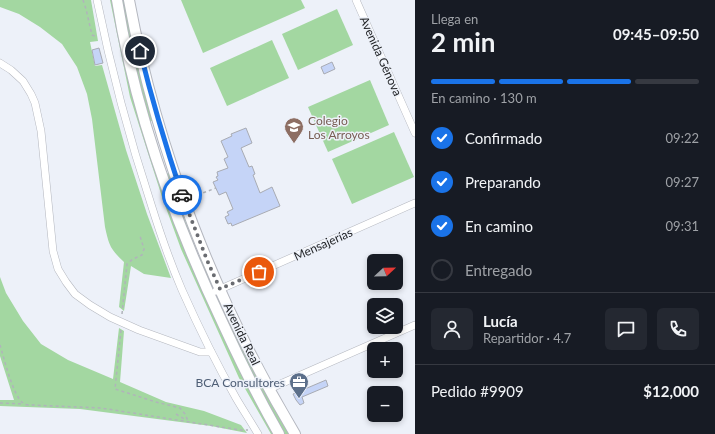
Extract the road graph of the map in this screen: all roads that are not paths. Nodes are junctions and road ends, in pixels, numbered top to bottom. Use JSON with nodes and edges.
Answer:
{"nodes":[{"id":1,"x":97,"y":0,"type":"edge"},
{"id":2,"x":117,"y":0,"type":"edge"},
{"id":3,"x":130,"y":0,"type":"edge"},
{"id":4,"x":356,"y":0,"type":"edge"},
{"id":5,"x":0,"y":63,"type":"edge"},
{"id":6,"x":415,"y":133,"type":"edge"},
{"id":7,"x":415,"y":203,"type":"edge"},
{"id":8,"x":220,"y":289,"type":"junction"},
{"id":9,"x":208,"y":293,"type":"junction"},
{"id":10,"x":415,"y":325,"type":"edge"},
{"id":11,"x":211,"y":352,"type":"junction"},
{"id":12,"x":269,"y":389,"type":"junction"},
{"id":13,"x":257,"y":432,"type":"edge"},
{"id":14,"x":279,"y":434,"type":"edge"},
{"id":15,"x":295,"y":434,"type":"edge"}],
"edges":[{"from":1,"to":11,"type":"street"},
{"from":2,"to":9,"type":"main road","name":"Avenida Real"},
{"from":3,"to":8,"type":"main road","name":"Avenida Real"},
{"from":4,"to":6,"type":"street","name":"Avenida Génova"},
{"from":5,"to":11,"type":"street"},
{"from":7,"to":8,"type":"street","name":"Mensajerías"},
{"from":8,"to":9,"type":"street","name":"Mensajerías"},
{"from":8,"to":12,"type":"main road","name":"Avenida Real"},
{"from":9,"to":14,"type":"main road","name":"Avenida Real"},
{"from":10,"to":12,"type":"street"},
{"from":11,"to":13,"type":"street"},
{"from":12,"to":15,"type":"main road","name":"Avenida Real"}]}
